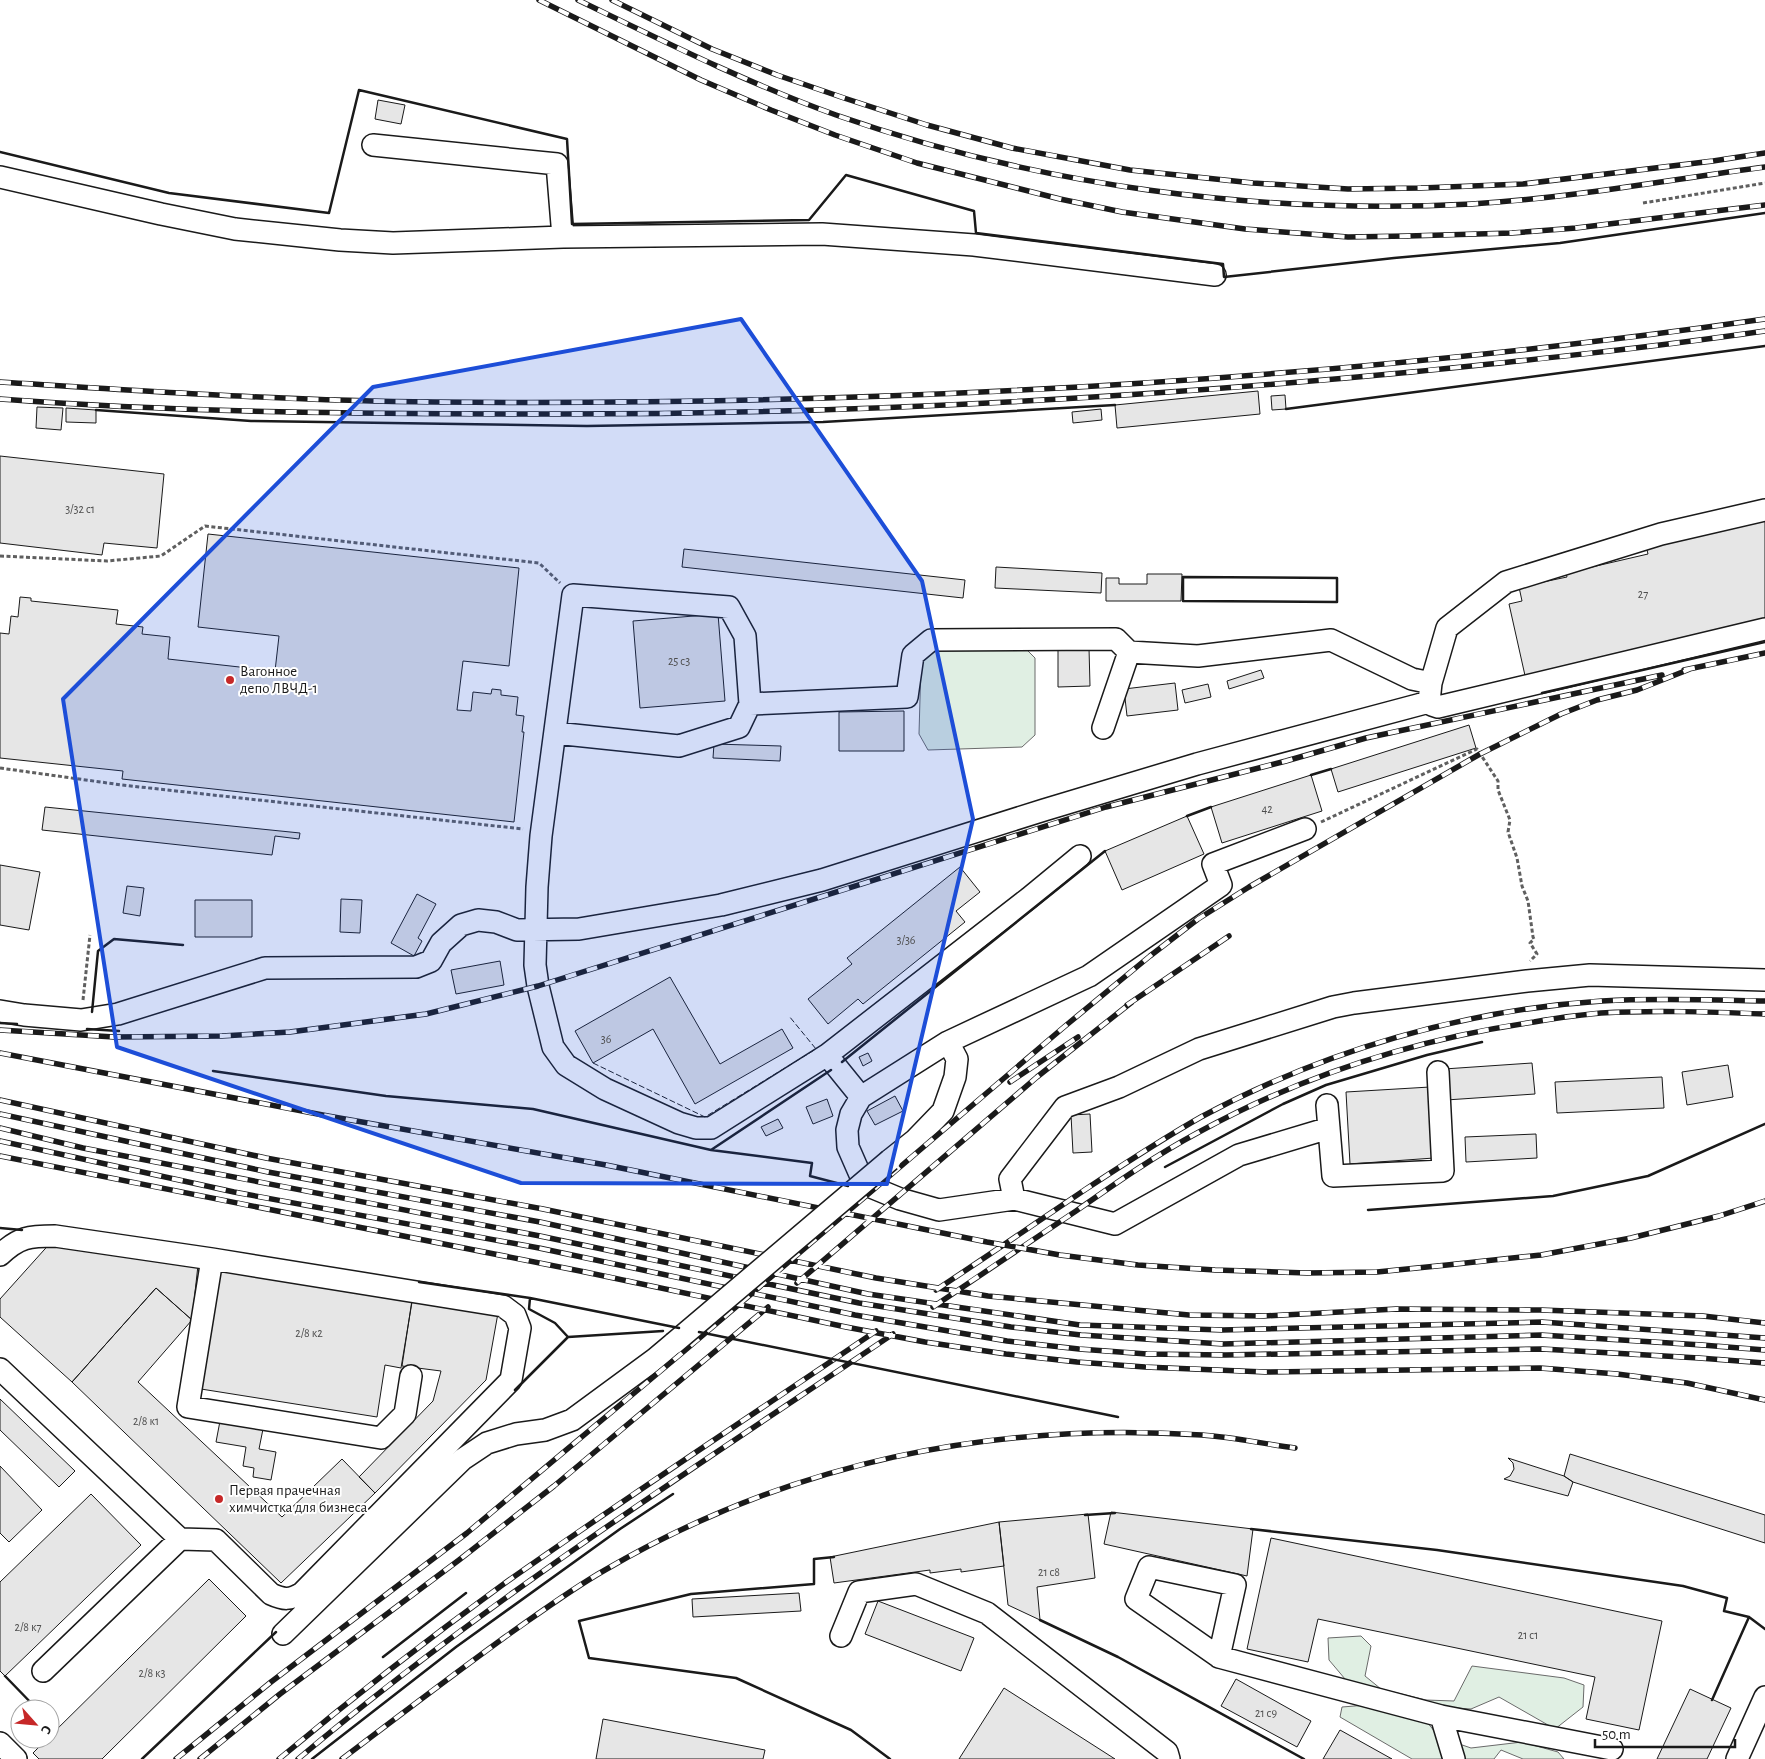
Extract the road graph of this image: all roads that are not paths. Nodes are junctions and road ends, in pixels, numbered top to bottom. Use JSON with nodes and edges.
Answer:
{"nodes":[{"id":1,"x":373,"y":144,"type":"dead end"},
{"id":2,"x":0,"y":177,"type":"edge"},
{"id":3,"x":563,"y":237,"type":"junction"},
{"id":4,"x":1215,"y":275,"type":"dead end"},
{"id":5,"x":1765,"y":510,"type":"edge"},
{"id":6,"x":1765,"y":629,"type":"edge"},
{"id":7,"x":1129,"y":652,"type":"junction"},
{"id":8,"x":1430,"y":693,"type":"junction"},
{"id":9,"x":750,"y":704,"type":"junction"},
{"id":10,"x":1103,"y":728,"type":"dead end"},
{"id":11,"x":556,"y":733,"type":"junction"},
{"id":12,"x":1305,"y":829,"type":"road end"},
{"id":13,"x":1080,"y":856,"type":"dead end"},
{"id":14,"x":537,"y":929,"type":"junction"},
{"id":15,"x":1765,"y":980,"type":"edge"},
{"id":16,"x":0,"y":1011,"type":"edge"},
{"id":17,"x":948,"y":1042,"type":"junction"},
{"id":18,"x":827,"y":1055,"type":"junction"},
{"id":19,"x":1438,"y":1072,"type":"dead end"},
{"id":20,"x":861,"y":1097,"type":"junction"},
{"id":21,"x":1327,"y":1105,"type":"dead end"},
{"id":22,"x":1329,"y":1128,"type":"junction"},
{"id":23,"x":1014,"y":1200,"type":"junction"},
{"id":24,"x":0,"y":1254,"type":"edge"},
{"id":25,"x":212,"y":1259,"type":"junction"},
{"id":26,"x":0,"y":1369,"type":"edge"},
{"id":27,"x":411,"y":1376,"type":"dead end"},
{"id":28,"x":180,"y":1539,"type":"junction"},
{"id":29,"x":283,"y":1634,"type":"dead end"},
{"id":30,"x":841,"y":1636,"type":"dead end"},
{"id":31,"x":1219,"y":1657,"type":"junction"},
{"id":32,"x":43,"y":1671,"type":"dead end"},
{"id":33,"x":1765,"y":1697,"type":"edge"},
{"id":34,"x":1441,"y":1716,"type":"junction"},
{"id":35,"x":0,"y":1743,"type":"edge"},
{"id":36,"x":1612,"y":1749,"type":"dead end"},
{"id":37,"x":16,"y":1759,"type":"edge"},
{"id":38,"x":1169,"y":1759,"type":"edge"},
{"id":39,"x":1454,"y":1759,"type":"edge"},
{"id":40,"x":1737,"y":1759,"type":"edge"}],
"edges":[{"from":1,"to":3,"type":"lane"},
{"from":2,"to":3,"type":"lane"},
{"from":3,"to":4,"type":"lane"},
{"from":5,"to":8,"type":"lane"},
{"from":6,"to":8,"type":"lane"},
{"from":7,"to":8,"type":"lane"},
{"from":7,"to":9,"type":"lane"},
{"from":7,"to":10,"type":"lane"},
{"from":8,"to":14,"type":"lane"},
{"from":9,"to":11,"type":"lane"},
{"from":9,"to":11,"type":"lane"},
{"from":11,"to":14,"type":"lane"},
{"from":12,"to":17,"type":"lane"},
{"from":13,"to":18,"type":"lane"},
{"from":14,"to":16,"type":"lane"},
{"from":14,"to":18,"type":"lane"},
{"from":15,"to":23,"type":"lane"},
{"from":17,"to":20,"type":"lane"},
{"from":17,"to":29,"type":"lane","bridge":true},
{"from":18,"to":20,"type":"lane"},
{"from":19,"to":22,"type":"lane"},
{"from":20,"to":23,"type":"lane"},
{"from":21,"to":22,"type":"lane"},
{"from":22,"to":23,"type":"lane"},
{"from":24,"to":25,"type":"lane"},
{"from":25,"to":27,"type":"lane"},
{"from":25,"to":28,"type":"lane"},
{"from":26,"to":28,"type":"lane"},
{"from":28,"to":32,"type":"lane"},
{"from":30,"to":38,"type":"lane"},
{"from":31,"to":31,"type":"lane"},
{"from":31,"to":34,"type":"lane"},
{"from":33,"to":40,"type":"lane"},
{"from":34,"to":36,"type":"lane"},
{"from":34,"to":39,"type":"lane"},
{"from":35,"to":37,"type":"lane"}]}
